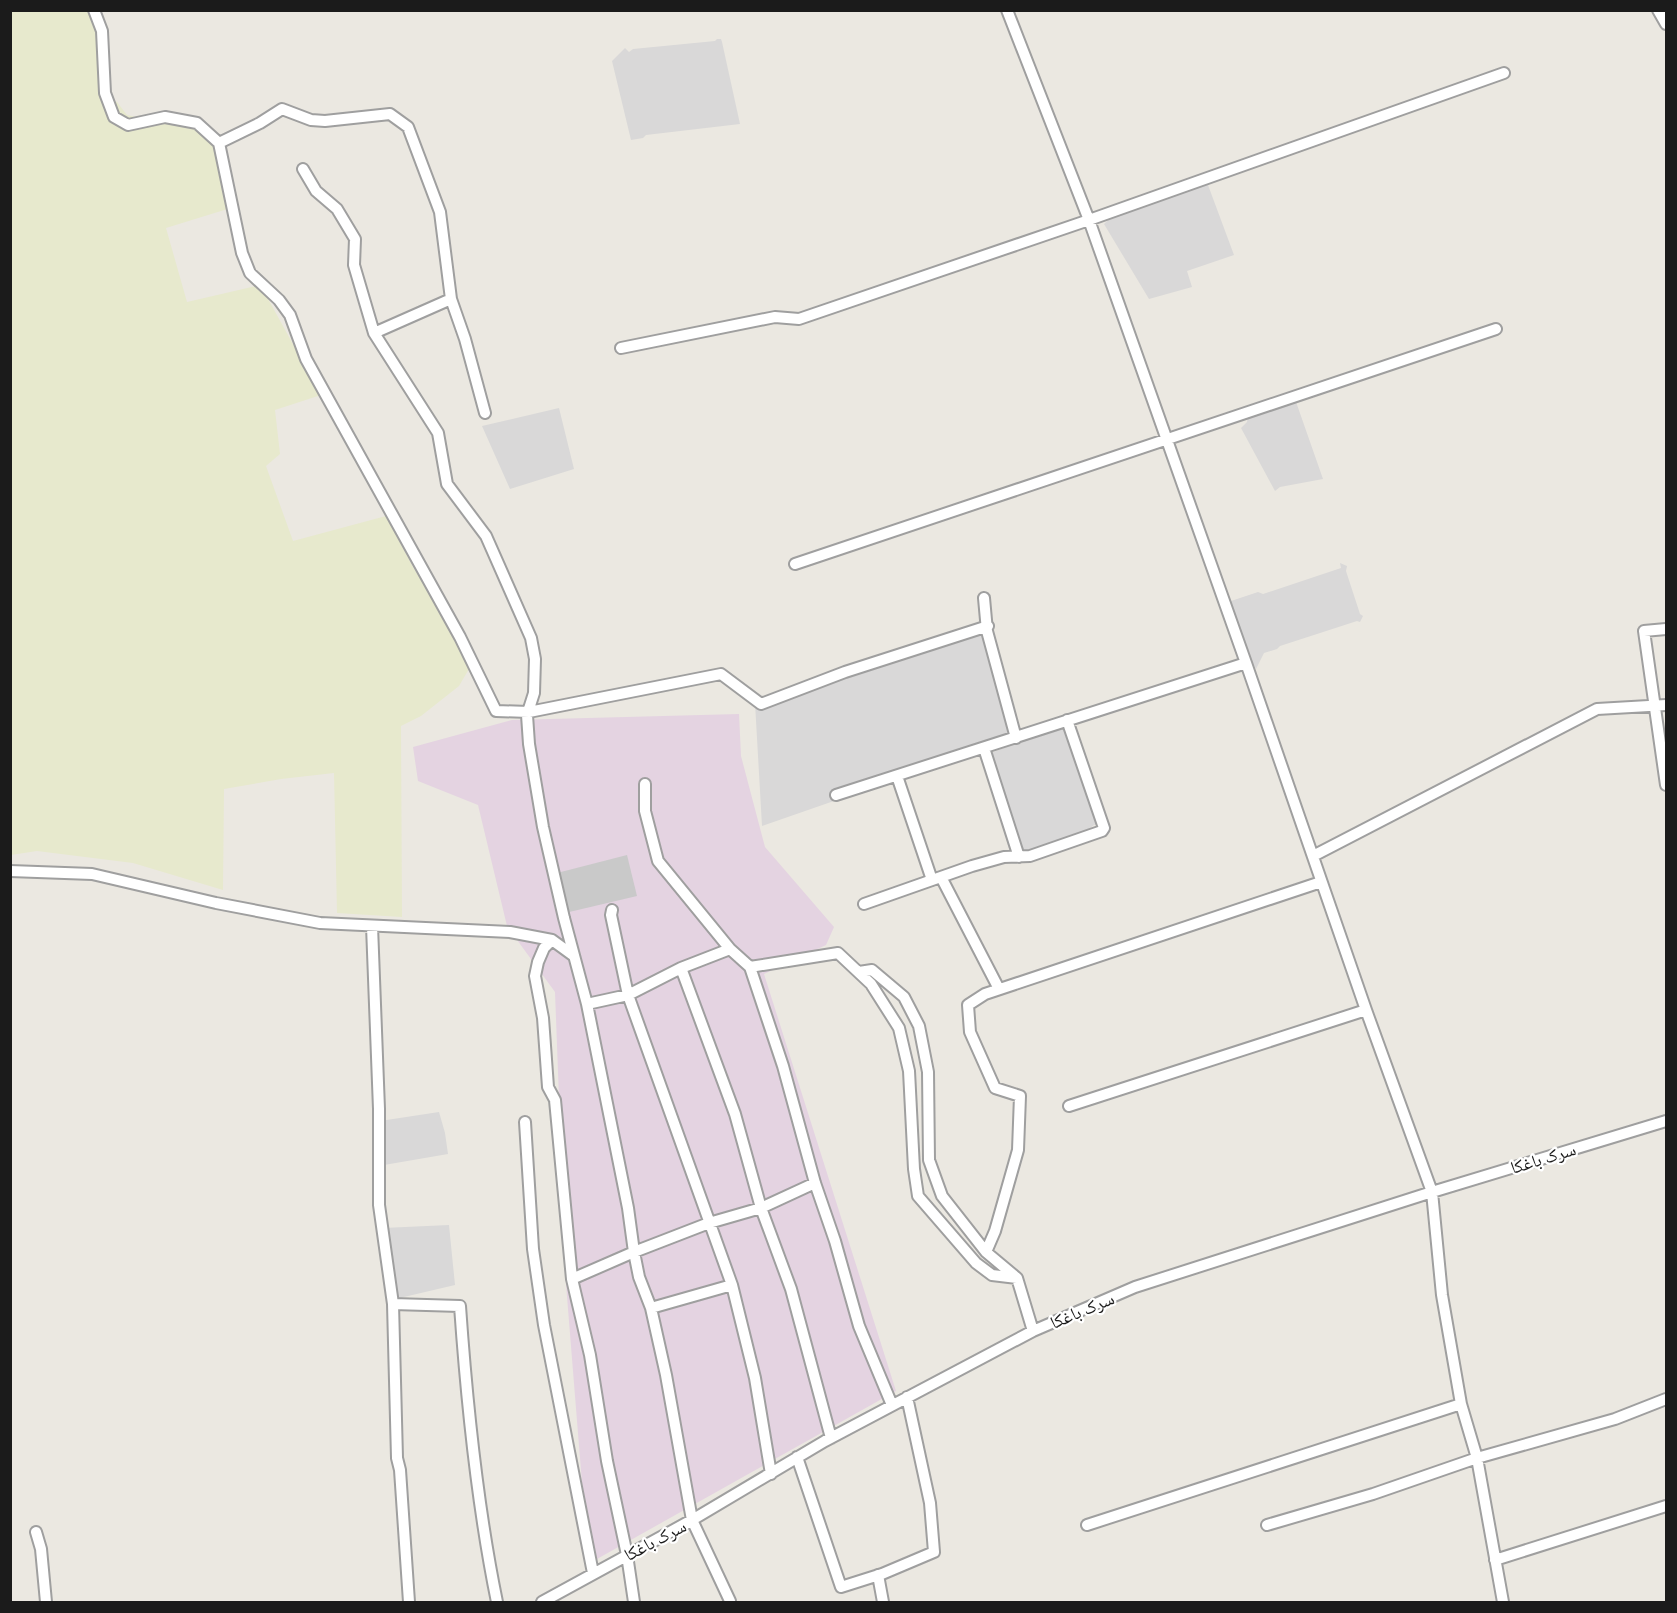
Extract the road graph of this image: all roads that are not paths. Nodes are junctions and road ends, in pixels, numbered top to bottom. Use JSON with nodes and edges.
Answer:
{"nodes":[{"id":1,"x":94,"y":10,"type":"edge"},
{"id":2,"x":1007,"y":10,"type":"edge"},
{"id":3,"x":1658,"y":10,"type":"edge"},
{"id":4,"x":1666,"y":24,"type":"edge"},
{"id":5,"x":1504,"y":73,"type":"dead end"},
{"id":6,"x":219,"y":143,"type":"junction"},
{"id":7,"x":303,"y":169,"type":"dead end"},
{"id":8,"x":1089,"y":220,"type":"junction"},
{"id":9,"x":451,"y":299,"type":"junction"},
{"id":10,"x":1496,"y":329,"type":"dead end"},
{"id":11,"x":374,"y":333,"type":"junction"},
{"id":12,"x":621,"y":348,"type":"dead end"},
{"id":13,"x":485,"y":413,"type":"dead end"},
{"id":14,"x":1167,"y":441,"type":"junction"},
{"id":15,"x":795,"y":564,"type":"dead end"},
{"id":16,"x":984,"y":598,"type":"dead end"},
{"id":17,"x":988,"y":626,"type":"junction"},
{"id":18,"x":1666,"y":629,"type":"edge"},
{"id":19,"x":1246,"y":663,"type":"junction"},
{"id":20,"x":1661,"y":706,"type":"edge"},
{"id":21,"x":530,"y":712,"type":"junction"},
{"id":22,"x":1066,"y":720,"type":"junction"},
{"id":23,"x":1016,"y":738,"type":"junction"},
{"id":24,"x":984,"y":748,"type":"junction"},
{"id":25,"x":897,"y":776,"type":"junction"},
{"id":26,"x":1666,"y":782,"type":"edge"},
{"id":27,"x":645,"y":784,"type":"dead end"},
{"id":28,"x":836,"y":795,"type":"dead end"},
{"id":29,"x":1313,"y":856,"type":"junction"},
{"id":30,"x":1020,"y":857,"type":"junction"},
{"id":31,"x":10,"y":871,"type":"edge"},
{"id":32,"x":937,"y":878,"type":"junction"},
{"id":33,"x":1321,"y":882,"type":"junction"},
{"id":34,"x":864,"y":904,"type":"dead end"},
{"id":35,"x":612,"y":910,"type":"dead end"},
{"id":36,"x":372,"y":926,"type":"junction"},
{"id":37,"x":552,"y":940,"type":"junction"},
{"id":38,"x":730,"y":949,"type":"junction"},
{"id":39,"x":574,"y":956,"type":"junction"},
{"id":40,"x":750,"y":967,"type":"junction"},
{"id":41,"x":681,"y":968,"type":"junction"},
{"id":42,"x":859,"y":972,"type":"junction"},
{"id":43,"x":999,"y":989,"type":"junction"},
{"id":44,"x":628,"y":995,"type":"junction"},
{"id":45,"x":587,"y":1004,"type":"junction"},
{"id":46,"x":1366,"y":1010,"type":"junction"},
{"id":47,"x":1069,"y":1106,"type":"dead end"},
{"id":48,"x":1666,"y":1121,"type":"edge"},
{"id":49,"x":525,"y":1122,"type":"dead end"},
{"id":50,"x":815,"y":1183,"type":"junction"},
{"id":51,"x":1432,"y":1192,"type":"junction"},
{"id":52,"x":761,"y":1208,"type":"junction"},
{"id":53,"x":709,"y":1223,"type":"junction"},
{"id":54,"x":634,"y":1252,"type":"junction"},
{"id":55,"x":986,"y":1252,"type":"junction"},
{"id":56,"x":1017,"y":1278,"type":"junction"},
{"id":57,"x":572,"y":1279,"type":"junction"},
{"id":58,"x":732,"y":1285,"type":"junction"},
{"id":59,"x":393,"y":1304,"type":"junction"},
{"id":60,"x":651,"y":1308,"type":"junction"},
{"id":61,"x":1033,"y":1331,"type":"junction"},
{"id":62,"x":907,"y":1397,"type":"junction"},
{"id":63,"x":1666,"y":1399,"type":"edge"},
{"id":64,"x":1461,"y":1404,"type":"junction"},
{"id":65,"x":892,"y":1405,"type":"junction"},
{"id":66,"x":831,"y":1438,"type":"junction"},
{"id":67,"x":797,"y":1457,"type":"junction"},
{"id":68,"x":1476,"y":1458,"type":"junction"},
{"id":69,"x":771,"y":1473,"type":"junction"},
{"id":70,"x":1666,"y":1506,"type":"edge"},
{"id":71,"x":692,"y":1520,"type":"junction"},
{"id":72,"x":1087,"y":1525,"type":"dead end"},
{"id":73,"x":1267,"y":1525,"type":"dead end"},
{"id":74,"x":36,"y":1532,"type":"dead end"},
{"id":75,"x":627,"y":1556,"type":"junction"},
{"id":76,"x":1495,"y":1560,"type":"junction"},
{"id":77,"x":593,"y":1573,"type":"junction"},
{"id":78,"x":878,"y":1575,"type":"junction"},
{"id":79,"x":730,"y":1601,"type":"dead end"},
{"id":80,"x":45,"y":1602,"type":"edge"},
{"id":81,"x":409,"y":1602,"type":"edge"},
{"id":82,"x":497,"y":1602,"type":"edge"},
{"id":83,"x":542,"y":1602,"type":"edge"},
{"id":84,"x":634,"y":1602,"type":"edge"},
{"id":85,"x":883,"y":1602,"type":"edge"},
{"id":86,"x":1503,"y":1602,"type":"edge"}],
"edges":[{"from":1,"to":6,"type":"street"},
{"from":2,"to":8,"type":"street"},
{"from":3,"to":4,"type":"street"},
{"from":5,"to":8,"type":"street"},
{"from":6,"to":9,"type":"street"},
{"from":6,"to":21,"type":"street"},
{"from":7,"to":11,"type":"street"},
{"from":8,"to":12,"type":"street"},
{"from":8,"to":14,"type":"street"},
{"from":9,"to":11,"type":"street"},
{"from":9,"to":13,"type":"street"},
{"from":10,"to":14,"type":"street"},
{"from":11,"to":21,"type":"street"},
{"from":14,"to":15,"type":"street"},
{"from":14,"to":19,"type":"street"},
{"from":16,"to":17,"type":"street"},
{"from":17,"to":21,"type":"street"},
{"from":17,"to":23,"type":"street"},
{"from":18,"to":20,"type":"street"},
{"from":19,"to":22,"type":"street"},
{"from":19,"to":29,"type":"street"},
{"from":20,"to":26,"type":"street"},
{"from":20,"to":29,"type":"street"},
{"from":21,"to":39,"type":"street"},
{"from":22,"to":23,"type":"street"},
{"from":22,"to":30,"type":"street"},
{"from":23,"to":24,"type":"street"},
{"from":24,"to":25,"type":"street"},
{"from":24,"to":30,"type":"street"},
{"from":25,"to":28,"type":"street"},
{"from":25,"to":32,"type":"street"},
{"from":27,"to":38,"type":"street"},
{"from":29,"to":33,"type":"street"},
{"from":30,"to":32,"type":"street"},
{"from":31,"to":36,"type":"street"},
{"from":32,"to":34,"type":"street"},
{"from":32,"to":43,"type":"street"},
{"from":33,"to":43,"type":"street"},
{"from":33,"to":46,"type":"street"},
{"from":35,"to":44,"type":"street"},
{"from":36,"to":37,"type":"street"},
{"from":36,"to":59,"type":"street"},
{"from":37,"to":39,"type":"street"},
{"from":37,"to":57,"type":"street"},
{"from":38,"to":40,"type":"street"},
{"from":38,"to":41,"type":"street"},
{"from":39,"to":45,"type":"street"},
{"from":40,"to":42,"type":"street"},
{"from":40,"to":50,"type":"street"},
{"from":41,"to":44,"type":"street"},
{"from":41,"to":52,"type":"street"},
{"from":42,"to":55,"type":"street"},
{"from":42,"to":56,"type":"street"},
{"from":43,"to":55,"type":"street"},
{"from":44,"to":45,"type":"street"},
{"from":44,"to":53,"type":"street"},
{"from":45,"to":54,"type":"street"},
{"from":46,"to":47,"type":"street"},
{"from":46,"to":51,"type":"street"},
{"from":48,"to":51,"type":"street","name":"سرک باغکا"},
{"from":49,"to":77,"type":"street"},
{"from":50,"to":52,"type":"street"},
{"from":50,"to":65,"type":"street"},
{"from":51,"to":61,"type":"street","name":"سرک باغکا"},
{"from":51,"to":64,"type":"street"},
{"from":52,"to":53,"type":"street"},
{"from":52,"to":66,"type":"street"},
{"from":53,"to":54,"type":"street"},
{"from":53,"to":58,"type":"street"},
{"from":54,"to":57,"type":"street"},
{"from":54,"to":60,"type":"street"},
{"from":55,"to":56,"type":"street"},
{"from":56,"to":61,"type":"street"},
{"from":57,"to":75,"type":"street"},
{"from":58,"to":60,"type":"street"},
{"from":58,"to":69,"type":"street"},
{"from":59,"to":81,"type":"street"},
{"from":59,"to":82,"type":"street"},
{"from":60,"to":71,"type":"street"},
{"from":61,"to":62,"type":"street","name":"سرک باغکا"},
{"from":62,"to":65,"type":"street","name":"سرک باغکا"},
{"from":62,"to":78,"type":"street"},
{"from":63,"to":68,"type":"street"},
{"from":64,"to":68,"type":"street"},
{"from":64,"to":72,"type":"street"},
{"from":65,"to":66,"type":"street","name":"سرک باغکا"},
{"from":66,"to":67,"type":"street","name":"سرک باغکا"},
{"from":67,"to":69,"type":"street","name":"سرک باغکا"},
{"from":67,"to":78,"type":"street"},
{"from":68,"to":73,"type":"street"},
{"from":68,"to":76,"type":"street"},
{"from":69,"to":71,"type":"street","name":"سرک باغکا"},
{"from":70,"to":76,"type":"street"},
{"from":71,"to":75,"type":"street","name":"سرک باغکا"},
{"from":71,"to":79,"type":"street"},
{"from":74,"to":80,"type":"street"},
{"from":75,"to":77,"type":"street","name":"سرک باغکا"},
{"from":75,"to":84,"type":"street"},
{"from":76,"to":86,"type":"street"},
{"from":77,"to":83,"type":"street","name":"سرک باغکا"},
{"from":78,"to":85,"type":"street"}]}
